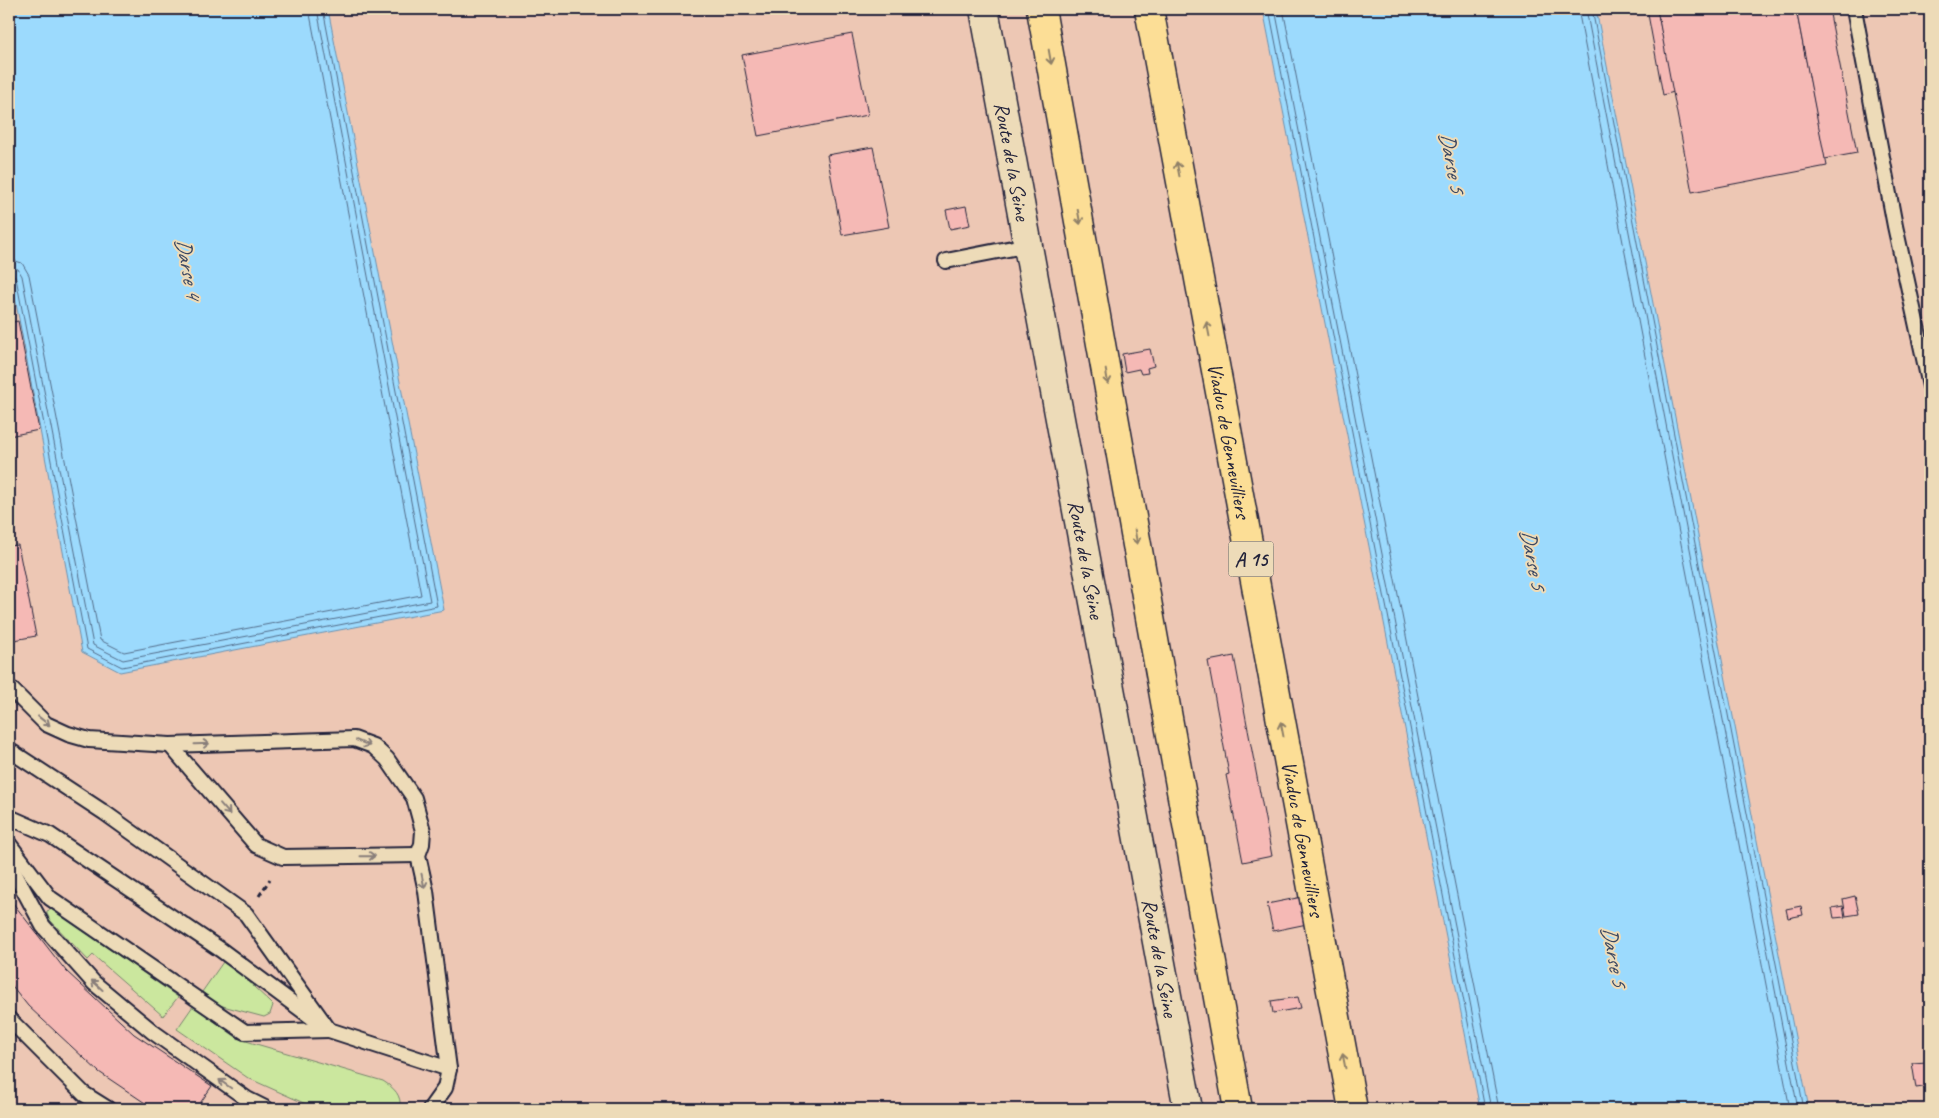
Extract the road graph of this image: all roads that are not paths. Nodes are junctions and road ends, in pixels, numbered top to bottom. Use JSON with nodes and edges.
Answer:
{"nodes":[{"id":1,"x":984,"y":9,"type":"edge"},
{"id":2,"x":1041,"y":9,"type":"edge"},
{"id":3,"x":1149,"y":9,"type":"edge"},
{"id":4,"x":1854,"y":9,"type":"edge"},
{"id":5,"x":1028,"y":245,"type":"junction"},
{"id":6,"x":946,"y":261,"type":"dead end"},
{"id":7,"x":1930,"y":386,"type":"edge"},
{"id":8,"x":9,"y":687,"type":"edge"},
{"id":9,"x":170,"y":746,"type":"junction"},
{"id":10,"x":9,"y":750,"type":"edge"},
{"id":11,"x":9,"y":817,"type":"edge"},
{"id":12,"x":9,"y":844,"type":"edge"},
{"id":13,"x":418,"y":855,"type":"junction"},
{"id":14,"x":9,"y":863,"type":"edge"},
{"id":15,"x":9,"y":1019,"type":"edge"},
{"id":16,"x":329,"y":1030,"type":"junction"},
{"id":17,"x":449,"y":1069,"type":"junction"},
{"id":18,"x":108,"y":1109,"type":"edge"},
{"id":19,"x":267,"y":1109,"type":"edge"},
{"id":20,"x":430,"y":1109,"type":"edge"},
{"id":21,"x":1188,"y":1109,"type":"edge"},
{"id":22,"x":1238,"y":1109,"type":"edge"},
{"id":23,"x":1353,"y":1109,"type":"edge"}],
"edges":[{"from":1,"to":5,"type":"street","name":"Route de la Seine"},
{"from":2,"to":22,"type":"highway","one_way":true},
{"from":23,"to":3,"type":"highway","name":"Viaduc de Gennevilliers","number":"A 15","one_way":true},
{"from":4,"to":7,"type":"lane"},
{"from":5,"to":6,"type":"lane"},
{"from":5,"to":21,"type":"street","name":"Route de la Seine"},
{"from":8,"to":9,"type":"lane","one_way":true},
{"from":9,"to":13,"type":"lane","one_way":true},
{"from":9,"to":13,"type":"lane","one_way":true},
{"from":10,"to":16,"type":"lane"},
{"from":11,"to":16,"type":"lane"},
{"from":12,"to":16,"type":"lane"},
{"from":13,"to":17,"type":"lane","one_way":true},
{"from":19,"to":14,"type":"lane","one_way":true},
{"from":15,"to":18,"type":"lane"},
{"from":16,"to":17,"type":"lane"},
{"from":17,"to":20,"type":"lane"}]}
